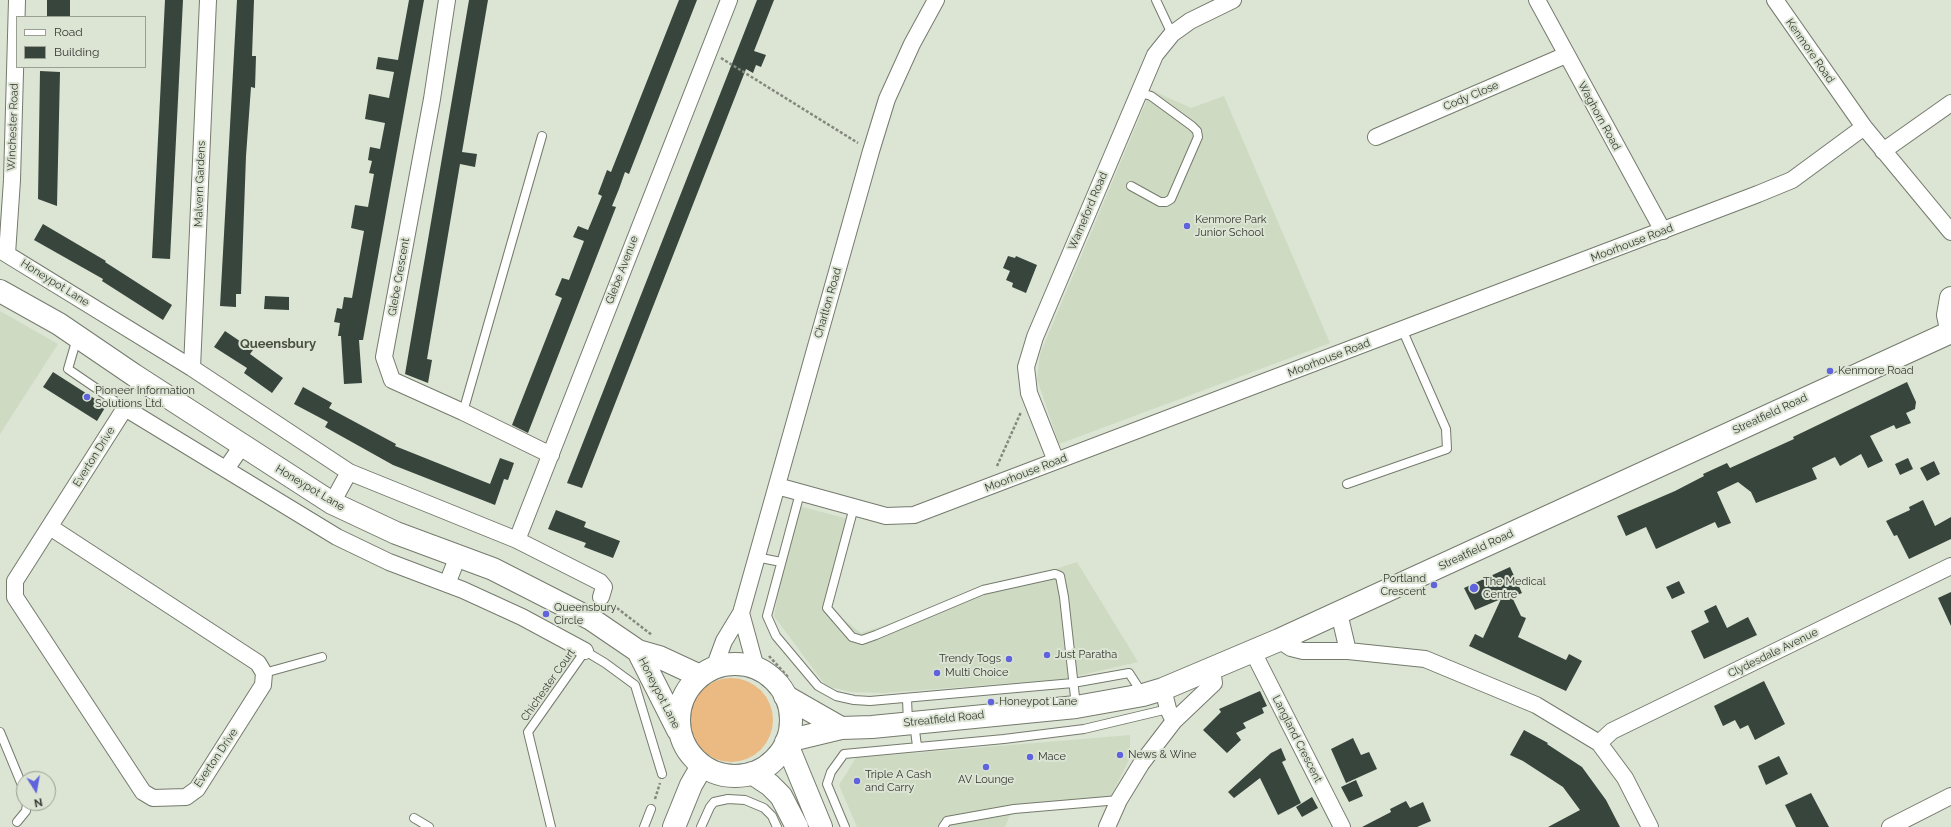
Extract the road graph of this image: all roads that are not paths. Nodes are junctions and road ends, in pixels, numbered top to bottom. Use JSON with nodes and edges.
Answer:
{"nodes":[{"id":1,"x":17,"y":0,"type":"edge"},
{"id":2,"x":208,"y":0,"type":"edge"},
{"id":3,"x":447,"y":0,"type":"edge"},
{"id":4,"x":729,"y":0,"type":"edge"},
{"id":5,"x":936,"y":0,"type":"edge"},
{"id":6,"x":1156,"y":0,"type":"edge"},
{"id":7,"x":1232,"y":0,"type":"edge"},
{"id":8,"x":1537,"y":0,"type":"edge"},
{"id":9,"x":1775,"y":0,"type":"edge"},
{"id":10,"x":17,"y":16,"type":"edge"},
{"id":11,"x":1172,"y":34,"type":"junction"},
{"id":12,"x":16,"y":36,"type":"edge"},
{"id":13,"x":1566,"y":55,"type":"junction"},
{"id":14,"x":1138,"y":92,"type":"junction"},
{"id":15,"x":1951,"y":103,"type":"edge"},
{"id":16,"x":1864,"y":126,"type":"junction"},
{"id":17,"x":542,"y":136,"type":"dead end"},
{"id":18,"x":1376,"y":137,"type":"dead end"},
{"id":19,"x":1884,"y":151,"type":"junction"},
{"id":20,"x":1131,"y":186,"type":"dead end"},
{"id":21,"x":1663,"y":231,"type":"junction"},
{"id":22,"x":1951,"y":232,"type":"edge"},
{"id":23,"x":4,"y":252,"type":"edge"},
{"id":24,"x":0,"y":291,"type":"edge"},
{"id":25,"x":1951,"y":298,"type":"edge"},
{"id":26,"x":1402,"y":330,"type":"junction"},
{"id":27,"x":1951,"y":330,"type":"edge"},
{"id":28,"x":77,"y":337,"type":"junction"},
{"id":29,"x":192,"y":368,"type":"junction"},
{"id":30,"x":126,"y":408,"type":"junction"},
{"id":31,"x":463,"y":412,"type":"junction"},
{"id":32,"x":242,"y":446,"type":"junction"},
{"id":33,"x":550,"y":455,"type":"junction"},
{"id":34,"x":1056,"y":461,"type":"junction"},
{"id":35,"x":226,"y":469,"type":"junction"},
{"id":36,"x":349,"y":472,"type":"junction"},
{"id":37,"x":1348,"y":484,"type":"dead end"},
{"id":38,"x":776,"y":486,"type":"junction"},
{"id":39,"x":800,"y":493,"type":"junction"},
{"id":40,"x":332,"y":503,"type":"junction"},
{"id":41,"x":854,"y":507,"type":"junction"},
{"id":42,"x":50,"y":527,"type":"junction"},
{"id":43,"x":517,"y":540,"type":"junction"},
{"id":44,"x":458,"y":556,"type":"junction"},
{"id":45,"x":756,"y":557,"type":"junction"},
{"id":46,"x":781,"y":562,"type":"junction"},
{"id":47,"x":1951,"y":566,"type":"edge"},
{"id":48,"x":447,"y":584,"type":"junction"},
{"id":49,"x":602,"y":597,"type":"dead end"},
{"id":50,"x":741,"y":613,"type":"junction"},
{"id":51,"x":1339,"y":613,"type":"junction"},
{"id":52,"x":1279,"y":640,"type":"junction"},
{"id":53,"x":585,"y":651,"type":"junction"},
{"id":54,"x":638,"y":651,"type":"junction"},
{"id":55,"x":1348,"y":651,"type":"junction"},
{"id":56,"x":1253,"y":652,"type":"junction"},
{"id":57,"x":322,"y":657,"type":"dead end"},
{"id":58,"x":756,"y":668,"type":"junction"},
{"id":59,"x":1212,"y":670,"type":"junction"},
{"id":60,"x":707,"y":672,"type":"junction"},
{"id":61,"x":264,"y":673,"type":"junction"},
{"id":62,"x":1073,"y":683,"type":"junction"},
{"id":63,"x":1143,"y":695,"type":"junction"},
{"id":64,"x":785,"y":696,"type":"junction"},
{"id":65,"x":907,"y":699,"type":"junction"},
{"id":66,"x":1076,"y":706,"type":"junction"},
{"id":67,"x":1168,"y":706,"type":"junction"},
{"id":68,"x":911,"y":722,"type":"junction"},
{"id":69,"x":841,"y":728,"type":"junction"},
{"id":70,"x":0,"y":732,"type":"edge"},
{"id":71,"x":680,"y":735,"type":"junction"},
{"id":72,"x":787,"y":742,"type":"junction"},
{"id":73,"x":1599,"y":743,"type":"junction"},
{"id":74,"x":917,"y":746,"type":"junction"},
{"id":75,"x":702,"y":766,"type":"junction"},
{"id":76,"x":16,"y":771,"type":"edge"},
{"id":77,"x":752,"y":773,"type":"junction"},
{"id":78,"x":662,"y":774,"type":"road end"},
{"id":79,"x":1951,"y":796,"type":"edge"},
{"id":80,"x":1119,"y":800,"type":"junction"},
{"id":81,"x":651,"y":809,"type":"road end"},
{"id":82,"x":26,"y":811,"type":"edge"},
{"id":83,"x":414,"y":818,"type":"dead end"},
{"id":84,"x":17,"y":822,"type":"dead end"},
{"id":85,"x":551,"y":826,"type":"edge"},
{"id":86,"x":429,"y":827,"type":"edge"},
{"id":87,"x":644,"y":827,"type":"edge"},
{"id":88,"x":674,"y":827,"type":"edge"},
{"id":89,"x":701,"y":827,"type":"edge"},
{"id":90,"x":776,"y":827,"type":"edge"},
{"id":91,"x":797,"y":827,"type":"edge"},
{"id":92,"x":821,"y":827,"type":"edge"},
{"id":93,"x":845,"y":827,"type":"edge"},
{"id":94,"x":943,"y":827,"type":"edge"},
{"id":95,"x":1107,"y":827,"type":"edge"},
{"id":96,"x":1342,"y":827,"type":"edge"},
{"id":97,"x":1650,"y":827,"type":"edge"},
{"id":98,"x":1890,"y":827,"type":"edge"}],
"edges":[{"from":1,"to":10,"type":"street","name":"Winchester Road"},
{"from":2,"to":29,"type":"street","name":"Malvern Gardens"},
{"from":3,"to":31,"type":"street","name":"Glebe Crescent"},
{"from":4,"to":33,"type":"street","name":"Glebe Avenue"},
{"from":5,"to":38,"type":"street","name":"Charlton Road"},
{"from":6,"to":11,"type":"lane"},
{"from":7,"to":11,"type":"street","name":"Warneford Road"},
{"from":8,"to":13,"type":"street","name":"Waghorn Road"},
{"from":9,"to":16,"type":"street","name":"Kenmore Road"},
{"from":11,"to":14,"type":"street","name":"Warneford Road"},
{"from":12,"to":23,"type":"street","name":"Winchester Road"},
{"from":13,"to":18,"type":"street","name":"Cody Close"},
{"from":13,"to":21,"type":"street","name":"Waghorn Road"},
{"from":14,"to":20,"type":"lane"},
{"from":14,"to":34,"type":"street","name":"Warneford Road"},
{"from":15,"to":19,"type":"street"},
{"from":16,"to":19,"type":"street","name":"Kenmore Road"},
{"from":16,"to":21,"type":"street","name":"Moorhouse Road"},
{"from":17,"to":31,"type":"lane"},
{"from":19,"to":22,"type":"street","name":"Kenmore Road"},
{"from":21,"to":26,"type":"street","name":"Moorhouse Road"},
{"from":23,"to":29,"type":"street","name":"Honeypot Lane"},
{"from":24,"to":28,"type":"main road","name":"Honeypot Lane"},
{"from":25,"to":27,"type":"main road","name":"Streatfield Road"},
{"from":26,"to":34,"type":"street","name":"Moorhouse Road"},
{"from":26,"to":37,"type":"lane"},
{"from":27,"to":51,"type":"main road","name":"Streatfield Road"},
{"from":28,"to":30,"type":"lane"},
{"from":28,"to":32,"type":"main road","name":"Honeypot Lane"},
{"from":29,"to":36,"type":"street","name":"Honeypot Lane"},
{"from":30,"to":35,"type":"street"},
{"from":30,"to":42,"type":"street","name":"Everton Drive"},
{"from":31,"to":33,"type":"street","name":"Glebe Crescent"},
{"from":32,"to":35,"type":"street"},
{"from":32,"to":40,"type":"main road","name":"Honeypot Lane"},
{"from":33,"to":43,"type":"street","name":"Glebe Avenue"},
{"from":34,"to":41,"type":"street","name":"Moorhouse Road"},
{"from":35,"to":48,"type":"street"},
{"from":36,"to":40,"type":"street"},
{"from":36,"to":43,"type":"street","name":"Honeypot Lane"},
{"from":38,"to":39,"type":"street","name":"Moorhouse Road"},
{"from":38,"to":45,"type":"street","name":"Charlton Road"},
{"from":39,"to":41,"type":"street","name":"Moorhouse Road"},
{"from":39,"to":46,"type":"lane"},
{"from":40,"to":44,"type":"main road","name":"Honeypot Lane"},
{"from":41,"to":62,"type":"lane"},
{"from":42,"to":61,"type":"street"},
{"from":42,"to":61,"type":"street","name":"Everton Drive"},
{"from":43,"to":49,"type":"street","name":"Honeypot Lane"},
{"from":44,"to":48,"type":"street"},
{"from":44,"to":54,"type":"main road","name":"Honeypot Lane"},
{"from":45,"to":46,"type":"lane"},
{"from":45,"to":50,"type":"street","name":"Charlton Road"},
{"from":46,"to":65,"type":"lane"},
{"from":47,"to":73,"type":"street","name":"Clydesdale Avenue"},
{"from":48,"to":53,"type":"street"},
{"from":50,"to":58,"type":"street"},
{"from":50,"to":60,"type":"street","name":"Charlton Road"},
{"from":51,"to":52,"type":"main road","name":"Streatfield Road"},
{"from":51,"to":55,"type":"street"},
{"from":52,"to":55,"type":"street"},
{"from":52,"to":56,"type":"main road","name":"Streatfield Road"},
{"from":53,"to":78,"type":"lane"},
{"from":53,"to":85,"type":"lane","name":"Chichester Court"},
{"from":54,"to":60,"type":"main road","name":"Honeypot Lane"},
{"from":54,"to":71,"type":"main road","name":"Honeypot Lane"},
{"from":55,"to":73,"type":"street"},
{"from":56,"to":59,"type":"main road","name":"Streatfield Road"},
{"from":56,"to":96,"type":"street","name":"Langland Crescent"},
{"from":57,"to":61,"type":"lane"},
{"from":58,"to":60,"type":"main road"},
{"from":58,"to":64,"type":"main road"},
{"from":59,"to":67,"type":"main road","name":"Streatfield Road"},
{"from":59,"to":67,"type":"street"},
{"from":60,"to":71,"type":"main road"},
{"from":62,"to":63,"type":"lane"},
{"from":62,"to":65,"type":"lane"},
{"from":62,"to":66,"type":"lane"},
{"from":63,"to":66,"type":"main road","name":"Streatfield Road"},
{"from":63,"to":67,"type":"main road","name":"Streatfield Road"},
{"from":64,"to":69,"type":"main road"},
{"from":64,"to":72,"type":"main road"},
{"from":65,"to":68,"type":"lane"},
{"from":66,"to":68,"type":"main road","name":"Streatfield Road"},
{"from":67,"to":74,"type":"lane"},
{"from":67,"to":80,"type":"street"},
{"from":68,"to":69,"type":"main road","name":"Streatfield Road"},
{"from":68,"to":74,"type":"lane"},
{"from":69,"to":72,"type":"main road","name":"Streatfield Road"},
{"from":70,"to":76,"type":"lane"},
{"from":71,"to":75,"type":"main road"},
{"from":72,"to":77,"type":"main road"},
{"from":72,"to":92,"type":"main road"},
{"from":73,"to":97,"type":"street"},
{"from":74,"to":93,"type":"lane"},
{"from":75,"to":77,"type":"main road"},
{"from":75,"to":88,"type":"main road"},
{"from":77,"to":91,"type":"main road"},
{"from":79,"to":98,"type":"street"},
{"from":80,"to":94,"type":"lane"},
{"from":80,"to":95,"type":"street"},
{"from":81,"to":87,"type":"lane"},
{"from":82,"to":84,"type":"lane"},
{"from":83,"to":86,"type":"lane"},
{"from":89,"to":90,"type":"lane"}]}
